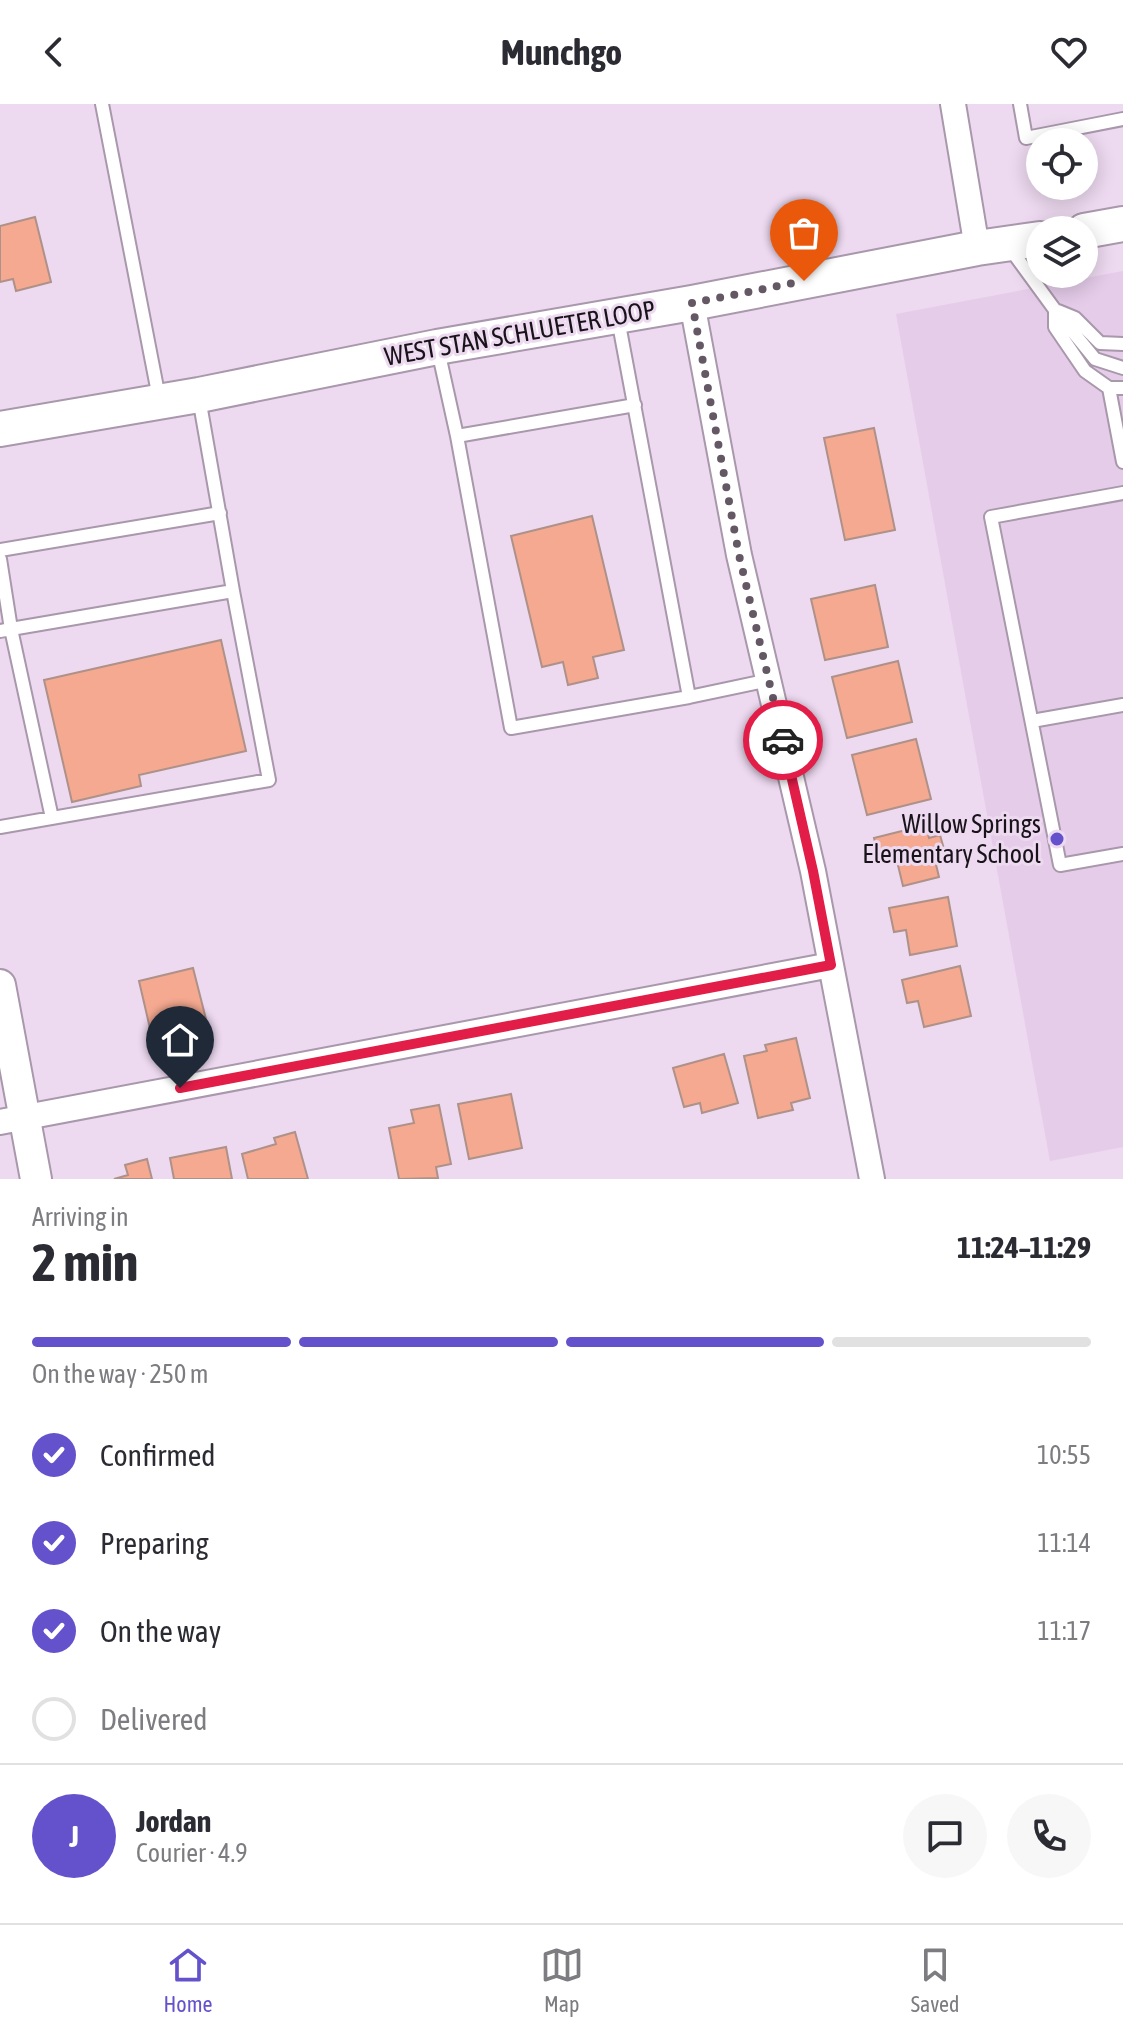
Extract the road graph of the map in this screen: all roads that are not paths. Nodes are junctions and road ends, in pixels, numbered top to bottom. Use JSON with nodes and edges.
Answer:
{"nodes":[{"id":1,"x":102,"y":104,"type":"edge"},
{"id":2,"x":953,"y":104,"type":"edge"},
{"id":3,"x":1020,"y":104,"type":"edge"},
{"id":4,"x":1123,"y":119,"type":"edge"},
{"id":5,"x":1123,"y":224,"type":"edge"},
{"id":6,"x":1098,"y":228,"type":"edge"},
{"id":7,"x":1008,"y":244,"type":"edge"},
{"id":8,"x":692,"y":303,"type":"junction"},
{"id":9,"x":1055,"y":310,"type":"junction"},
{"id":10,"x":617,"y":315,"type":"junction"},
{"id":11,"x":1123,"y":344,"type":"edge"},
{"id":12,"x":437,"y":347,"type":"junction"},
{"id":13,"x":1123,"y":368,"type":"edge"},
{"id":14,"x":1116,"y":388,"type":"edge"},
{"id":15,"x":199,"y":395,"type":"junction"},
{"id":16,"x":160,"y":402,"type":"junction"},
{"id":17,"x":635,"y":405,"type":"junction"},
{"id":18,"x":0,"y":429,"type":"edge"},
{"id":19,"x":457,"y":436,"type":"junction"},
{"id":20,"x":1123,"y":462,"type":"edge"},
{"id":21,"x":1123,"y":493,"type":"edge"},
{"id":22,"x":220,"y":513,"type":"junction"},
{"id":23,"x":0,"y":550,"type":"edge"},
{"id":24,"x":0,"y":559,"type":"edge"},
{"id":25,"x":233,"y":591,"type":"junction"},
{"id":26,"x":6,"y":630,"type":"edge"},
{"id":27,"x":769,"y":680,"type":"junction"},
{"id":28,"x":689,"y":697,"type":"junction"},
{"id":29,"x":1123,"y":705,"type":"edge"},
{"id":30,"x":1032,"y":721,"type":"junction"},
{"id":31,"x":52,"y":818,"type":"junction"},
{"id":32,"x":0,"y":827,"type":"edge"},
{"id":33,"x":1123,"y":854,"type":"edge"},
{"id":34,"x":831,"y":965,"type":"junction"},
{"id":35,"x":0,"y":985,"type":"edge"},
{"id":36,"x":12,"y":1119,"type":"edge"},
{"id":37,"x":36,"y":1179,"type":"edge"},
{"id":38,"x":872,"y":1179,"type":"edge"}],
"edges":[{"from":1,"to":16,"type":"lane"},
{"from":2,"to":7,"type":"street"},
{"from":3,"to":4,"type":"lane"},
{"from":5,"to":6,"type":"main road"},
{"from":7,"to":8,"type":"main road","name":"WEST STAN SCHLUETER LOOP"},
{"from":7,"to":9,"type":"lane"},
{"from":8,"to":10,"type":"main road","name":"WEST STAN SCHLUETER LOOP"},
{"from":8,"to":27,"type":"street"},
{"from":9,"to":11,"type":"lane"},
{"from":9,"to":13,"type":"lane"},
{"from":9,"to":14,"type":"lane"},
{"from":10,"to":12,"type":"main road","name":"WEST STAN SCHLUETER LOOP"},
{"from":10,"to":17,"type":"lane"},
{"from":12,"to":15,"type":"main road","name":"WEST STAN SCHLUETER LOOP"},
{"from":12,"to":19,"type":"lane"},
{"from":14,"to":20,"type":"lane"},
{"from":15,"to":16,"type":"main road","name":"WEST STAN SCHLUETER LOOP"},
{"from":15,"to":22,"type":"lane"},
{"from":16,"to":18,"type":"main road","name":"WEST STAN SCHLUETER LOOP"},
{"from":17,"to":19,"type":"lane"},
{"from":17,"to":28,"type":"lane"},
{"from":19,"to":28,"type":"lane"},
{"from":21,"to":30,"type":"lane"},
{"from":22,"to":23,"type":"lane"},
{"from":22,"to":25,"type":"lane"},
{"from":24,"to":26,"type":"lane"},
{"from":25,"to":26,"type":"lane"},
{"from":25,"to":31,"type":"lane"},
{"from":26,"to":31,"type":"lane"},
{"from":27,"to":28,"type":"lane"},
{"from":27,"to":34,"type":"street"},
{"from":29,"to":30,"type":"lane"},
{"from":30,"to":33,"type":"lane"},
{"from":31,"to":32,"type":"lane"},
{"from":34,"to":36,"type":"street"},
{"from":34,"to":38,"type":"street"},
{"from":35,"to":36,"type":"street"},
{"from":36,"to":37,"type":"street"}]}
